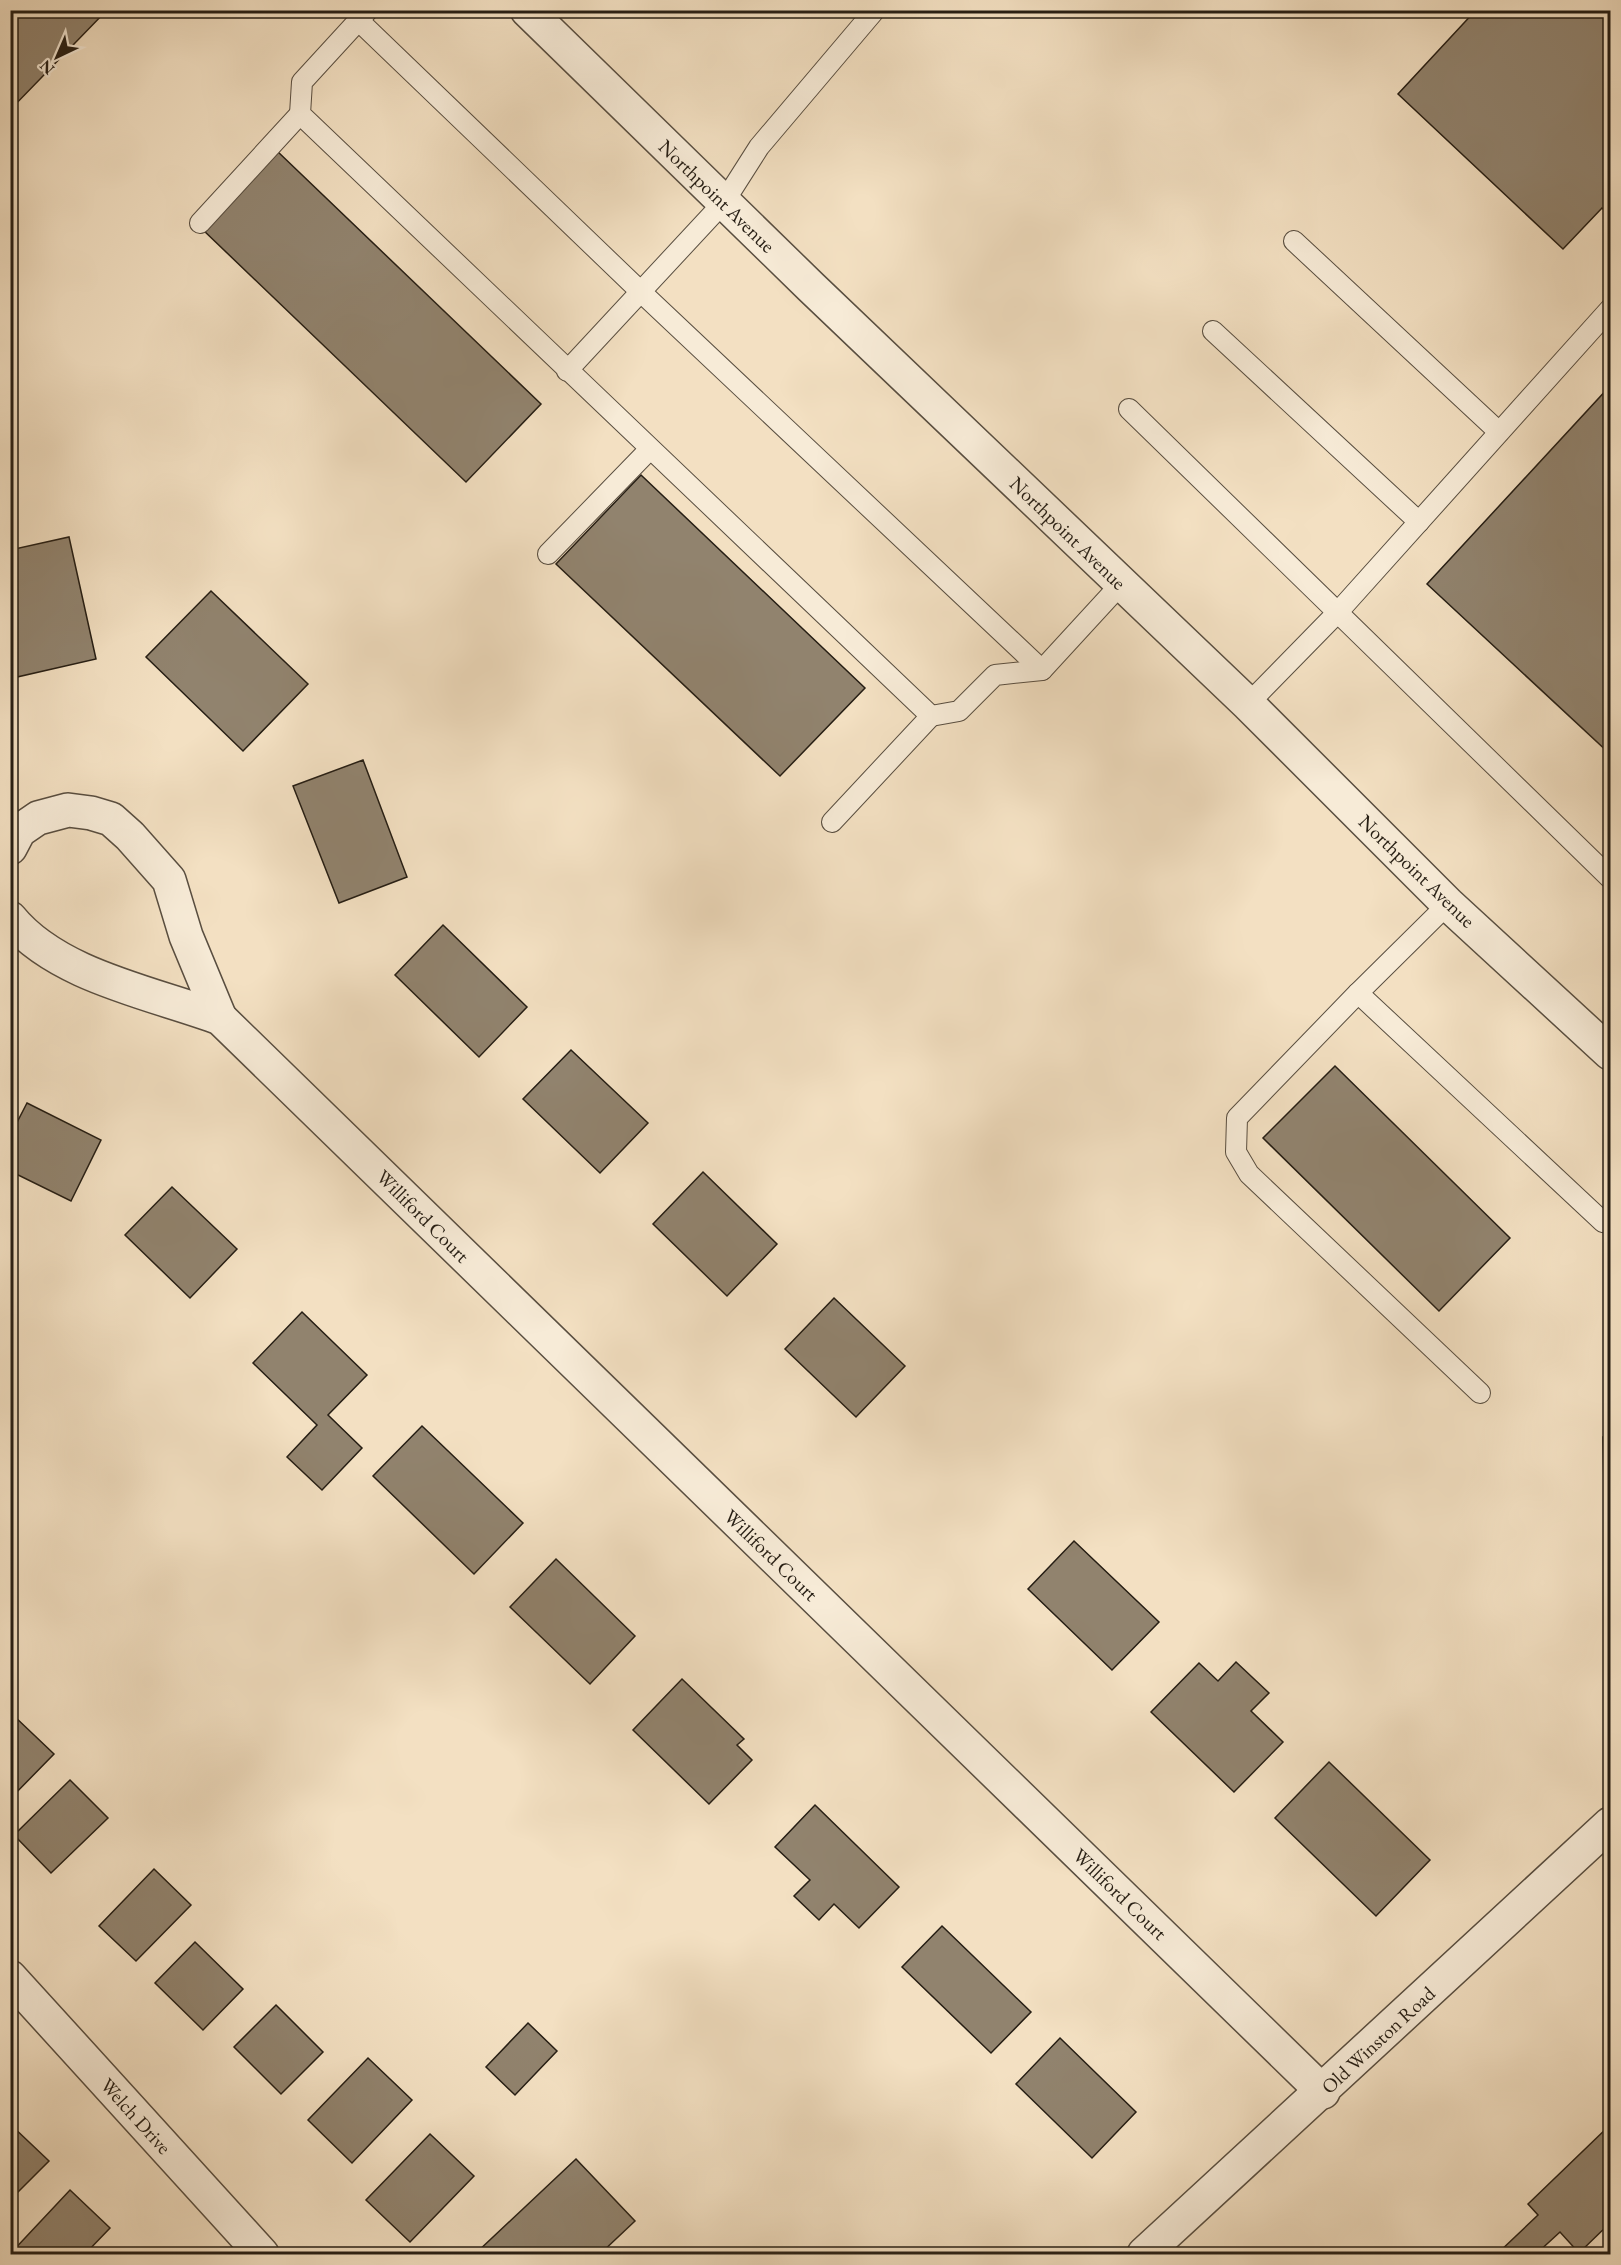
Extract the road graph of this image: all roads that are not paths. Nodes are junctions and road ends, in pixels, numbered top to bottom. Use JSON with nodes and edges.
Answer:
{"nodes":[{"id":1,"x":527,"y":10,"type":"edge"},
{"id":2,"x":874,"y":10,"type":"edge"},
{"id":3,"x":364,"y":16,"type":"edge"},
{"id":4,"x":300,"y":114,"type":"junction"},
{"id":5,"x":724,"y":202,"type":"junction"},
{"id":6,"x":200,"y":223,"type":"dead end"},
{"id":7,"x":1294,"y":241,"type":"dead end"},
{"id":8,"x":641,"y":292,"type":"junction"},
{"id":9,"x":1611,"y":309,"type":"edge"},
{"id":10,"x":1213,"y":331,"type":"dead end"},
{"id":11,"x":567,"y":371,"type":"junction"},
{"id":12,"x":1129,"y":409,"type":"dead end"},
{"id":13,"x":1499,"y":432,"type":"junction"},
{"id":14,"x":650,"y":449,"type":"junction"},
{"id":15,"x":1419,"y":522,"type":"junction"},
{"id":16,"x":548,"y":554,"type":"dead end"},
{"id":17,"x":1121,"y":584,"type":"junction"},
{"id":18,"x":1338,"y":612,"type":"junction"},
{"id":19,"x":1042,"y":670,"type":"junction"},
{"id":20,"x":1248,"y":704,"type":"junction"},
{"id":21,"x":931,"y":716,"type":"junction"},
{"id":22,"x":832,"y":822,"type":"dead end"},
{"id":23,"x":10,"y":848,"type":"edge"},
{"id":24,"x":1611,"y":878,"type":"edge"},
{"id":25,"x":1448,"y":904,"type":"junction"},
{"id":26,"x":10,"y":918,"type":"edge"},
{"id":27,"x":1358,"y":993,"type":"junction"},
{"id":28,"x":219,"y":1018,"type":"junction"},
{"id":29,"x":1611,"y":1053,"type":"edge"},
{"id":30,"x":1611,"y":1224,"type":"edge"},
{"id":31,"x":1480,"y":1393,"type":"dead end"},
{"id":32,"x":1611,"y":1824,"type":"edge"},
{"id":33,"x":10,"y":1977,"type":"edge"},
{"id":34,"x":1323,"y":2092,"type":"junction"},
{"id":35,"x":262,"y":2254,"type":"edge"},
{"id":36,"x":1144,"y":2254,"type":"edge"}],
"edges":[{"from":1,"to":5,"type":"street","name":"Northpoint Avenue"},
{"from":2,"to":5,"type":"lane"},
{"from":3,"to":4,"type":"lane"},
{"from":3,"to":8,"type":"lane"},
{"from":4,"to":6,"type":"lane"},
{"from":4,"to":11,"type":"lane"},
{"from":5,"to":8,"type":"lane"},
{"from":5,"to":17,"type":"street","name":"Northpoint Avenue"},
{"from":7,"to":13,"type":"lane"},
{"from":8,"to":11,"type":"lane"},
{"from":8,"to":19,"type":"lane"},
{"from":9,"to":13,"type":"lane"},
{"from":10,"to":15,"type":"lane"},
{"from":11,"to":14,"type":"lane"},
{"from":12,"to":18,"type":"lane"},
{"from":13,"to":15,"type":"lane"},
{"from":14,"to":16,"type":"lane"},
{"from":14,"to":21,"type":"lane"},
{"from":15,"to":18,"type":"lane"},
{"from":17,"to":19,"type":"lane"},
{"from":17,"to":20,"type":"street","name":"Northpoint Avenue"},
{"from":18,"to":20,"type":"lane"},
{"from":18,"to":24,"type":"lane"},
{"from":19,"to":21,"type":"lane"},
{"from":20,"to":25,"type":"street","name":"Northpoint Avenue"},
{"from":21,"to":22,"type":"lane"},
{"from":23,"to":28,"type":"street","name":"Williford Court"},
{"from":25,"to":27,"type":"lane"},
{"from":25,"to":29,"type":"street","name":"Northpoint Avenue"},
{"from":26,"to":28,"type":"street","name":"Williford Court"},
{"from":27,"to":30,"type":"lane"},
{"from":27,"to":31,"type":"lane"},
{"from":28,"to":34,"type":"street","name":"Williford Court"},
{"from":32,"to":34,"type":"street","name":"Old Winston Road"},
{"from":33,"to":35,"type":"street","name":"Welch Drive"},
{"from":34,"to":36,"type":"street","name":"Old Winston Road"}]}
